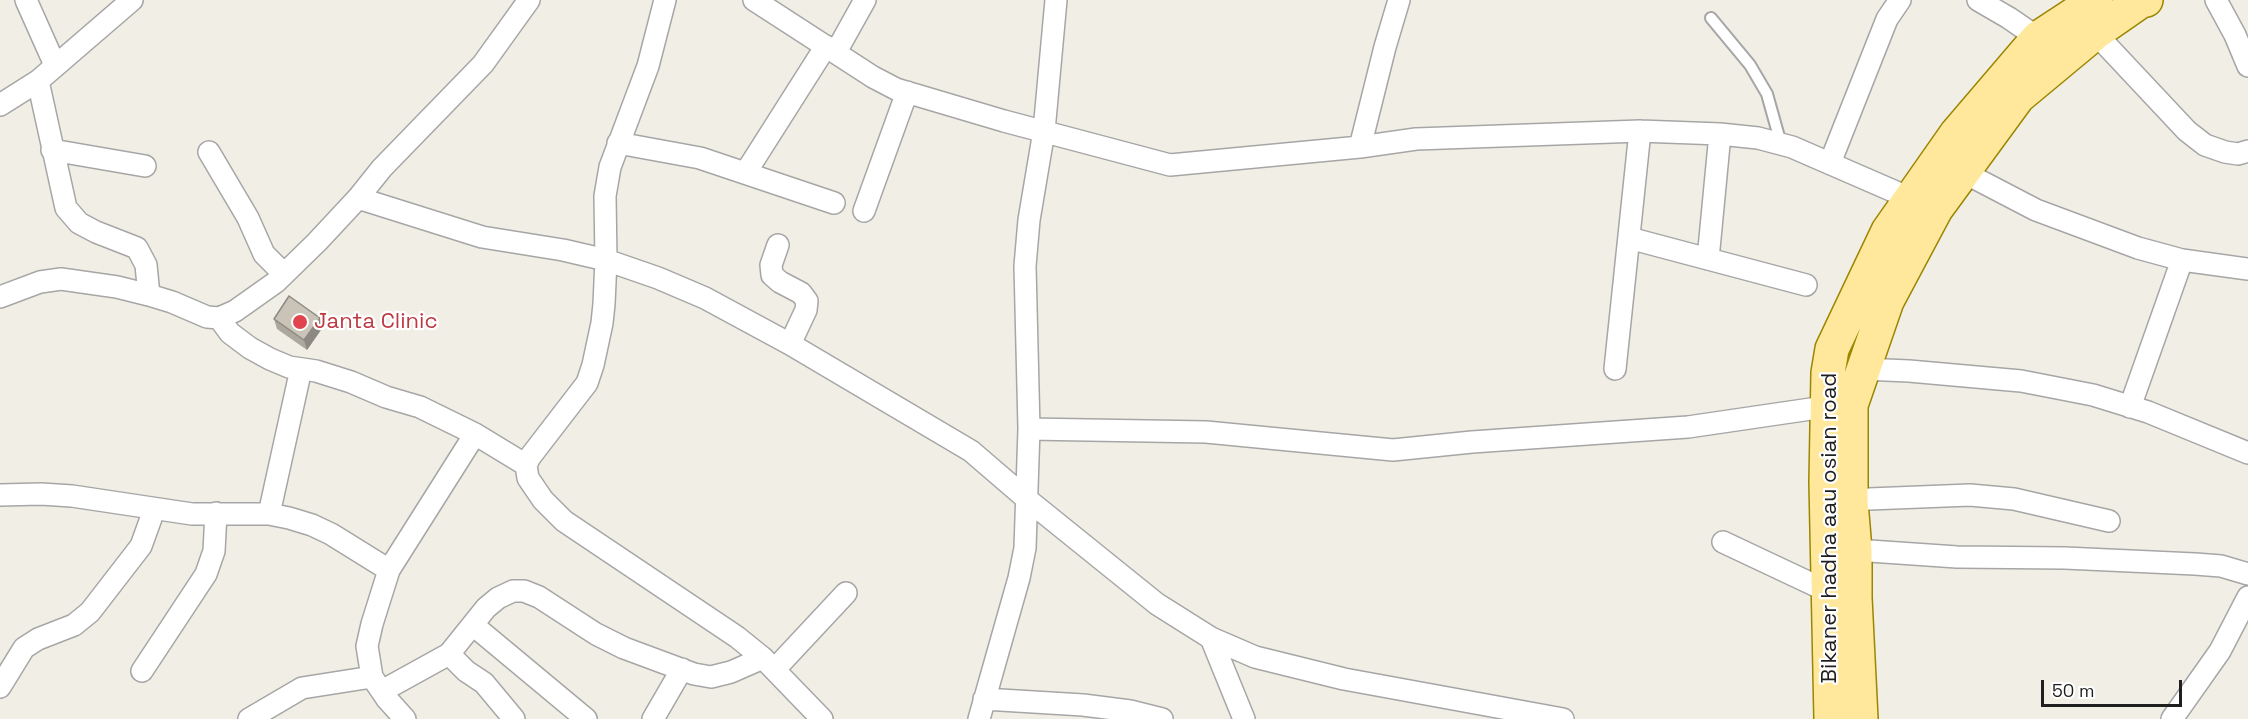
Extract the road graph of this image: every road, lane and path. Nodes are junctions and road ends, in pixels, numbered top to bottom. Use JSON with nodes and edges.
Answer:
{"nodes":[{"id":1,"x":26,"y":0,"type":"edge"},
{"id":2,"x":132,"y":0,"type":"edge"},
{"id":3,"x":529,"y":0,"type":"edge"},
{"id":4,"x":665,"y":0,"type":"edge"},
{"id":5,"x":754,"y":0,"type":"edge"},
{"id":6,"x":865,"y":0,"type":"edge"},
{"id":7,"x":1056,"y":0,"type":"edge"},
{"id":8,"x":1399,"y":0,"type":"edge"},
{"id":9,"x":1900,"y":0,"type":"edge"},
{"id":10,"x":1978,"y":0,"type":"edge"},
{"id":11,"x":2146,"y":0,"type":"edge"},
{"id":12,"x":2216,"y":0,"type":"edge"},
{"id":13,"x":2098,"y":11,"type":"edge"},
{"id":14,"x":1711,"y":18,"type":"dead end"},
{"id":15,"x":2038,"y":38,"type":"junction"},
{"id":16,"x":831,"y":49,"type":"junction"},
{"id":17,"x":55,"y":65,"type":"junction"},
{"id":18,"x":2248,"y":66,"type":"edge"},
{"id":19,"x":38,"y":81,"type":"junction"},
{"id":20,"x":907,"y":92,"type":"junction"},
{"id":21,"x":0,"y":105,"type":"edge"},
{"id":22,"x":1044,"y":131,"type":"junction"},
{"id":23,"x":1641,"y":131,"type":"junction"},
{"id":24,"x":1720,"y":134,"type":"junction"},
{"id":25,"x":618,"y":143,"type":"junction"},
{"id":26,"x":1781,"y":144,"type":"junction"},
{"id":27,"x":1360,"y":147,"type":"junction"},
{"id":28,"x":52,"y":150,"type":"junction"},
{"id":29,"x":209,"y":152,"type":"dead end"},
{"id":30,"x":2248,"y":152,"type":"edge"},
{"id":31,"x":1830,"y":163,"type":"junction"},
{"id":32,"x":146,"y":166,"type":"dead end"},
{"id":33,"x":746,"y":172,"type":"junction"},
{"id":34,"x":1963,"y":172,"type":"junction"},
{"id":35,"x":358,"y":198,"type":"junction"},
{"id":36,"x":834,"y":203,"type":"dead end"},
{"id":37,"x":1924,"y":204,"type":"junction"},
{"id":38,"x":864,"y":212,"type":"dead end"},
{"id":39,"x":1629,"y":238,"type":"junction"},
{"id":40,"x":778,"y":245,"type":"dead end"},
{"id":41,"x":1708,"y":259,"type":"junction"},
{"id":42,"x":606,"y":260,"type":"junction"},
{"id":43,"x":2182,"y":260,"type":"junction"},
{"id":44,"x":2248,"y":268,"type":"edge"},
{"id":45,"x":284,"y":274,"type":"junction"},
{"id":46,"x":1806,"y":285,"type":"dead end"},
{"id":47,"x":149,"y":295,"type":"junction"},
{"id":48,"x":0,"y":297,"type":"edge"},
{"id":49,"x":219,"y":318,"type":"junction"},
{"id":50,"x":790,"y":344,"type":"junction"},
{"id":51,"x":301,"y":369,"type":"junction"},
{"id":52,"x":1615,"y":369,"type":"dead end"},
{"id":53,"x":1863,"y":369,"type":"junction"},
{"id":54,"x":1839,"y":405,"type":"junction"},
{"id":55,"x":2130,"y":407,"type":"junction"},
{"id":56,"x":1029,"y":429,"type":"junction"},
{"id":57,"x":476,"y":434,"type":"junction"},
{"id":58,"x":2248,"y":453,"type":"edge"},
{"id":59,"x":526,"y":465,"type":"junction"},
{"id":60,"x":0,"y":495,"type":"edge"},
{"id":61,"x":1028,"y":500,"type":"junction"},
{"id":62,"x":1851,"y":502,"type":"junction"},
{"id":63,"x":154,"y":510,"type":"junction"},
{"id":64,"x":216,"y":513,"type":"junction"},
{"id":65,"x":268,"y":514,"type":"junction"},
{"id":66,"x":2109,"y":521,"type":"dead end"},
{"id":67,"x":1723,"y":542,"type":"dead end"},
{"id":68,"x":1855,"y":550,"type":"junction"},
{"id":69,"x":389,"y":570,"type":"junction"},
{"id":70,"x":2248,"y":574,"type":"edge"},
{"id":71,"x":1827,"y":591,"type":"junction"},
{"id":72,"x":846,"y":593,"type":"dead end"},
{"id":73,"x":2248,"y":597,"type":"edge"},
{"id":74,"x":2243,"y":619,"type":"edge"},
{"id":75,"x":472,"y":625,"type":"junction"},
{"id":76,"x":1211,"y":638,"type":"junction"},
{"id":77,"x":449,"y":654,"type":"junction"},
{"id":78,"x":769,"y":663,"type":"junction"},
{"id":79,"x":682,"y":669,"type":"junction"},
{"id":80,"x":142,"y":671,"type":"dead end"},
{"id":81,"x":377,"y":684,"type":"junction"},
{"id":82,"x":0,"y":687,"type":"edge"},
{"id":83,"x":981,"y":709,"type":"edge"},
{"id":84,"x":1515,"y":715,"type":"edge"},
{"id":85,"x":249,"y":719,"type":"edge"},
{"id":86,"x":405,"y":719,"type":"edge"},
{"id":87,"x":514,"y":719,"type":"edge"},
{"id":88,"x":586,"y":719,"type":"edge"},
{"id":89,"x":653,"y":719,"type":"edge"},
{"id":90,"x":822,"y":719,"type":"edge"},
{"id":91,"x":1162,"y":719,"type":"edge"},
{"id":92,"x":1244,"y":719,"type":"edge"},
{"id":93,"x":1563,"y":719,"type":"edge"},
{"id":94,"x":1831,"y":719,"type":"edge"},
{"id":95,"x":1861,"y":719,"type":"edge"},
{"id":96,"x":2172,"y":719,"type":"edge"}],
"edges":[{"from":1,"to":17,"type":"street"},
{"from":2,"to":17,"type":"street"},
{"from":3,"to":35,"type":"street"},
{"from":4,"to":25,"type":"street"},
{"from":5,"to":16,"type":"street"},
{"from":6,"to":16,"type":"street"},
{"from":7,"to":22,"type":"street"},
{"from":8,"to":27,"type":"street"},
{"from":9,"to":31,"type":"street"},
{"from":10,"to":15,"type":"street"},
{"from":11,"to":13,"type":"main road","name":"Bikaner hadha aau osian road"},
{"from":12,"to":18,"type":"street"},
{"from":13,"to":15,"type":"main road","name":"Bikaner hadha aau osian road"},
{"from":13,"to":30,"type":"street"},
{"from":13,"to":34,"type":"main road","name":"Bikaner hadha aau osian road"},
{"from":14,"to":26,"type":"lane"},
{"from":15,"to":37,"type":"main road","name":"Bikaner hadha aau osian road"},
{"from":16,"to":20,"type":"street"},
{"from":16,"to":33,"type":"street"},
{"from":17,"to":19,"type":"street"},
{"from":19,"to":21,"type":"street"},
{"from":19,"to":28,"type":"street"},
{"from":20,"to":22,"type":"street"},
{"from":20,"to":38,"type":"street"},
{"from":22,"to":27,"type":"street"},
{"from":22,"to":56,"type":"street"},
{"from":23,"to":24,"type":"street"},
{"from":23,"to":27,"type":"street"},
{"from":23,"to":39,"type":"street"},
{"from":24,"to":26,"type":"street"},
{"from":24,"to":41,"type":"street"},
{"from":25,"to":33,"type":"street"},
{"from":25,"to":42,"type":"street"},
{"from":26,"to":31,"type":"street"},
{"from":28,"to":32,"type":"street"},
{"from":28,"to":47,"type":"street"},
{"from":29,"to":45,"type":"street"},
{"from":31,"to":37,"type":"street"},
{"from":33,"to":36,"type":"street"},
{"from":34,"to":37,"type":"main road","name":"Bikaner hadha aau osian road"},
{"from":34,"to":43,"type":"street"},
{"from":35,"to":42,"type":"street"},
{"from":35,"to":45,"type":"street"},
{"from":37,"to":53,"type":"main road","name":"Bikaner hadha aau osian road"},
{"from":37,"to":54,"type":"main road","name":"Bikaner hadha aau osian road"},
{"from":39,"to":41,"type":"street"},
{"from":39,"to":52,"type":"street"},
{"from":40,"to":50,"type":"street"},
{"from":41,"to":46,"type":"street"},
{"from":42,"to":50,"type":"street"},
{"from":42,"to":59,"type":"street"},
{"from":43,"to":44,"type":"street"},
{"from":43,"to":55,"type":"street"},
{"from":45,"to":49,"type":"street"},
{"from":47,"to":48,"type":"street"},
{"from":47,"to":49,"type":"street"},
{"from":49,"to":51,"type":"street"},
{"from":50,"to":61,"type":"street"},
{"from":51,"to":57,"type":"street"},
{"from":51,"to":65,"type":"street"},
{"from":53,"to":54,"type":"main road","name":"Bikaner hadha aau osian road"},
{"from":53,"to":55,"type":"street"},
{"from":54,"to":56,"type":"street"},
{"from":54,"to":62,"type":"main road","name":"Bikaner hadha aau osian road"},
{"from":54,"to":71,"type":"main road","name":"Bikaner hadha aau osian road"},
{"from":55,"to":58,"type":"street"},
{"from":56,"to":61,"type":"street"},
{"from":57,"to":59,"type":"street"},
{"from":57,"to":69,"type":"street"},
{"from":59,"to":78,"type":"street"},
{"from":60,"to":63,"type":"street"},
{"from":61,"to":76,"type":"street"},
{"from":61,"to":83,"type":"street"},
{"from":62,"to":66,"type":"street"},
{"from":62,"to":68,"type":"main road","name":"Bikaner hadha aau osian road"},
{"from":63,"to":64,"type":"street"},
{"from":63,"to":82,"type":"street"},
{"from":64,"to":65,"type":"street"},
{"from":64,"to":80,"type":"street"},
{"from":65,"to":69,"type":"street"},
{"from":67,"to":71,"type":"street"},
{"from":68,"to":70,"type":"street"},
{"from":68,"to":95,"type":"main road","name":"Bikaner hadha aau osian road"},
{"from":69,"to":81,"type":"street"},
{"from":71,"to":94,"type":"main road","name":"Bikaner hadha aau osian road"},
{"from":72,"to":78,"type":"street"},
{"from":73,"to":74,"type":"street"},
{"from":74,"to":96,"type":"street"},
{"from":75,"to":77,"type":"street"},
{"from":75,"to":79,"type":"street"},
{"from":75,"to":88,"type":"street"},
{"from":76,"to":84,"type":"street"},
{"from":76,"to":92,"type":"street"},
{"from":77,"to":81,"type":"street"},
{"from":77,"to":87,"type":"street"},
{"from":78,"to":79,"type":"street"},
{"from":78,"to":90,"type":"street"},
{"from":79,"to":89,"type":"street"},
{"from":81,"to":85,"type":"street"},
{"from":81,"to":86,"type":"street"},
{"from":83,"to":91,"type":"street"},
{"from":84,"to":93,"type":"street"}]}
